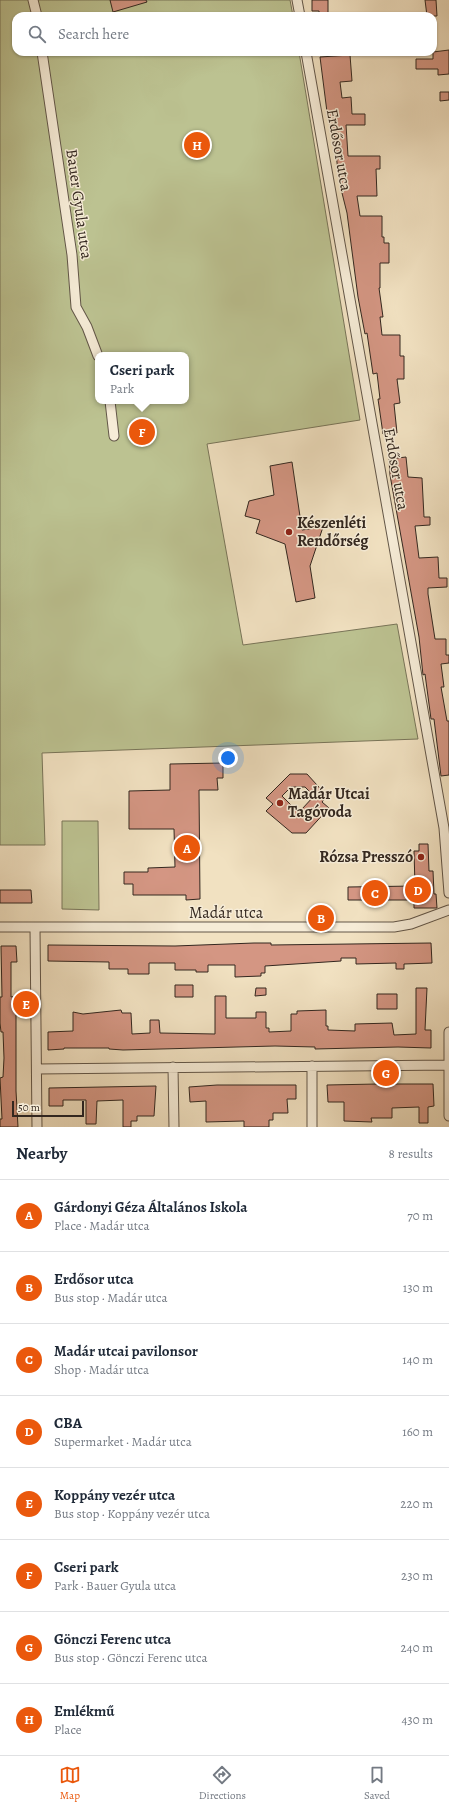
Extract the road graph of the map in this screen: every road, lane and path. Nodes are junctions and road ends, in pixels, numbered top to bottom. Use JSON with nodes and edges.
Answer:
{"nodes":[{"id":1,"x":34,"y":0,"type":"edge"},
{"id":2,"x":297,"y":0,"type":"edge"},
{"id":3,"x":36,"y":12,"type":"edge"},
{"id":4,"x":299,"y":12,"type":"edge"},
{"id":5,"x":43,"y":56,"type":"edge"},
{"id":6,"x":307,"y":56,"type":"edge"},
{"id":7,"x":96,"y":352,"type":"edge"},
{"id":8,"x":110,"y":404,"type":"edge"},
{"id":9,"x":114,"y":436,"type":"dead end"},
{"id":10,"x":449,"y":893,"type":"edge"},
{"id":11,"x":449,"y":910,"type":"edge"},
{"id":12,"x":0,"y":927,"type":"edge"},
{"id":13,"x":35,"y":928,"type":"junction"},
{"id":14,"x":449,"y":1032,"type":"edge"},
{"id":15,"x":449,"y":1065,"type":"edge"},
{"id":16,"x":312,"y":1066,"type":"junction"},
{"id":17,"x":173,"y":1067,"type":"junction"},
{"id":18,"x":37,"y":1069,"type":"junction"},
{"id":19,"x":449,"y":1116,"type":"edge"},
{"id":20,"x":37,"y":1127,"type":"edge"},
{"id":21,"x":174,"y":1127,"type":"edge"},
{"id":22,"x":312,"y":1127,"type":"edge"}],
"edges":[{"from":1,"to":3,"type":"street"},
{"from":2,"to":4,"type":"street"},
{"from":5,"to":7,"type":"street","name":"Bauer Gyula utca"},
{"from":6,"to":10,"type":"street","name":"Erdősor utca"},
{"from":8,"to":9,"type":"street"},
{"from":11,"to":13,"type":"street","name":"Madár utca"},
{"from":12,"to":13,"type":"street","name":"Madár utca"},
{"from":13,"to":18,"type":"street"},
{"from":14,"to":15,"type":"street"},
{"from":15,"to":16,"type":"street"},
{"from":15,"to":19,"type":"street"},
{"from":16,"to":17,"type":"street"},
{"from":16,"to":22,"type":"street"},
{"from":17,"to":18,"type":"street"},
{"from":17,"to":21,"type":"street"},
{"from":18,"to":20,"type":"street"}]}
